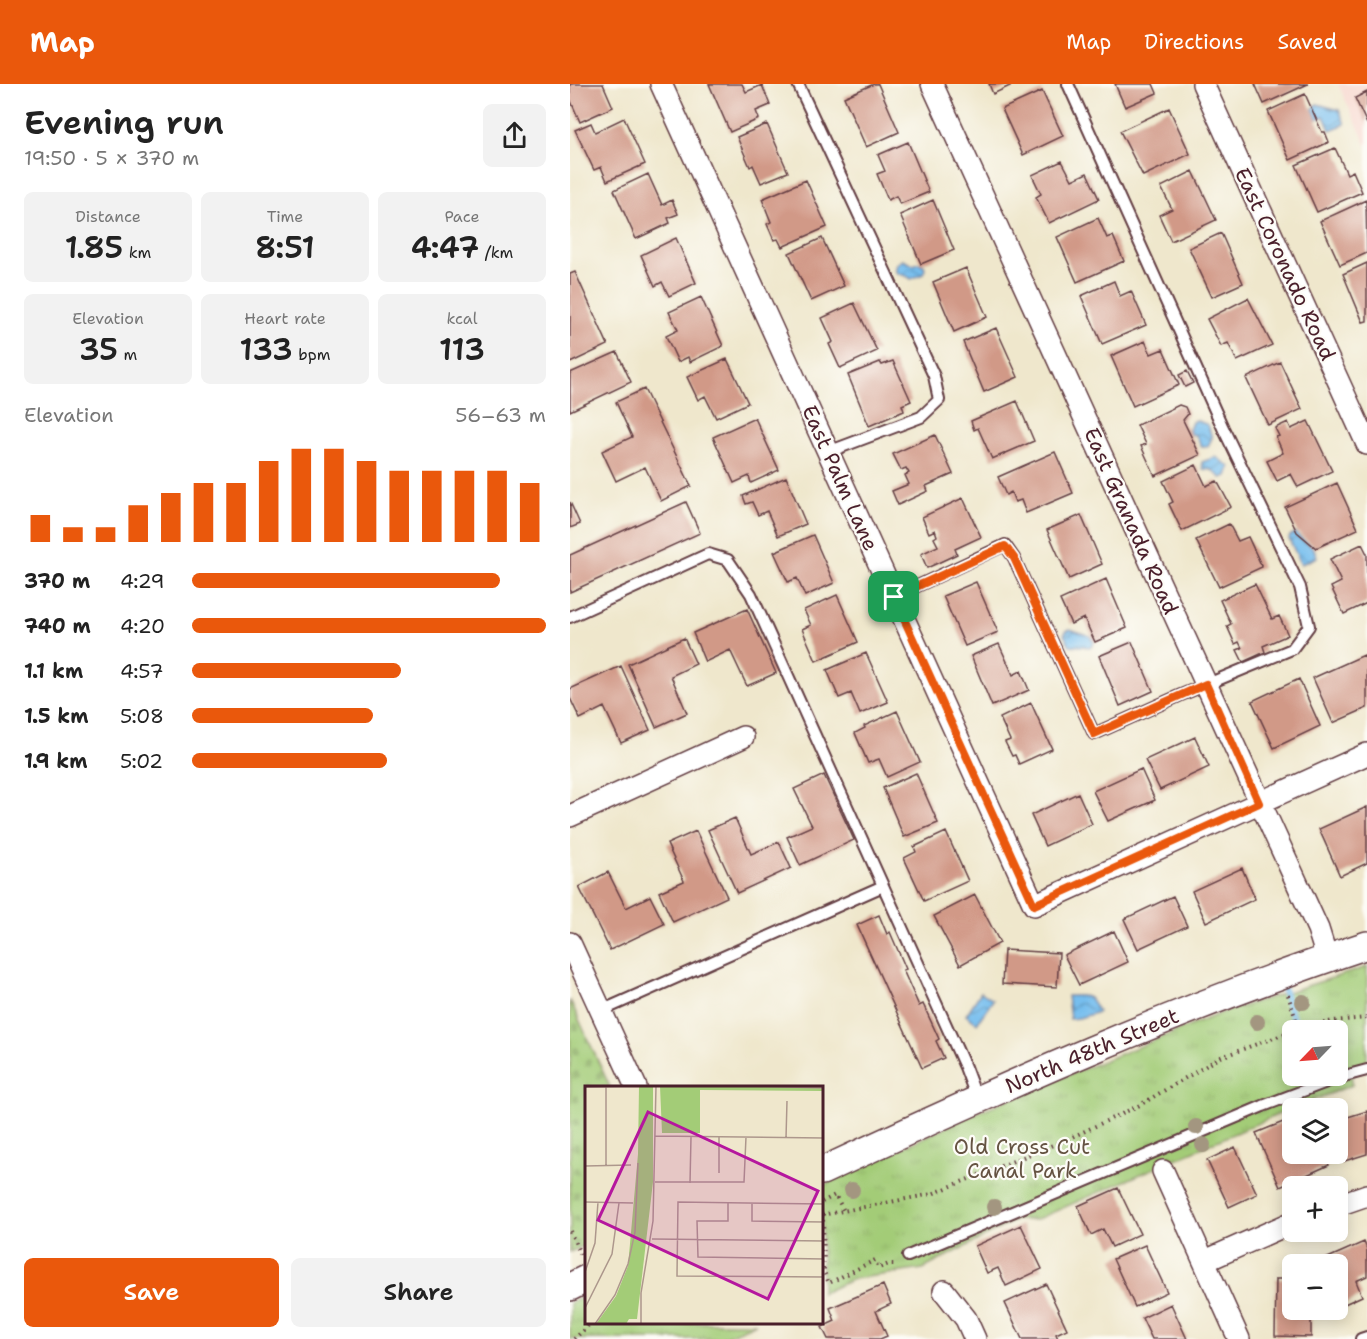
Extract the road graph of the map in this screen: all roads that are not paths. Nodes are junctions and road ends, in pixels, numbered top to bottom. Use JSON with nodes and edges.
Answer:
{"nodes":[{"id":1,"x":661,"y":84,"type":"edge"},
{"id":2,"x":798,"y":84,"type":"edge"},
{"id":3,"x":932,"y":84,"type":"edge"},
{"id":4,"x":1068,"y":84,"type":"edge"},
{"id":5,"x":1203,"y":84,"type":"edge"},
{"id":6,"x":1367,"y":444,"type":"edge"},
{"id":7,"x":828,"y":452,"type":"junction"},
{"id":8,"x":894,"y":597,"type":"junction"},
{"id":9,"x":570,"y":616,"type":"edge"},
{"id":10,"x":1206,"y":684,"type":"junction"},
{"id":11,"x":743,"y":737,"type":"dead end"},
{"id":12,"x":1367,"y":754,"type":"edge"},
{"id":13,"x":1259,"y":803,"type":"junction"},
{"id":14,"x":570,"y":816,"type":"edge"},
{"id":15,"x":883,"y":886,"type":"junction"},
{"id":16,"x":570,"y":943,"type":"edge"},
{"id":17,"x":1367,"y":945,"type":"edge"},
{"id":18,"x":1328,"y":958,"type":"junction"},
{"id":19,"x":601,"y":1011,"type":"junction"},
{"id":20,"x":1367,"y":1070,"type":"edge"},
{"id":21,"x":636,"y":1086,"type":"edge"},
{"id":22,"x":977,"y":1099,"type":"junction"},
{"id":23,"x":824,"y":1170,"type":"edge"},
{"id":24,"x":1163,"y":1171,"type":"dead end"},
{"id":25,"x":1367,"y":1194,"type":"edge"},
{"id":26,"x":1348,"y":1201,"type":"edge"},
{"id":27,"x":1282,"y":1227,"type":"edge"},
{"id":28,"x":908,"y":1256,"type":"dead end"},
{"id":29,"x":1205,"y":1261,"type":"junction"},
{"id":30,"x":585,"y":1270,"type":"edge"},
{"id":31,"x":570,"y":1287,"type":"edge"},
{"id":32,"x":944,"y":1291,"type":"dead end"},
{"id":33,"x":1367,"y":1337,"type":"edge"},
{"id":34,"x":975,"y":1339,"type":"edge"},
{"id":35,"x":1239,"y":1339,"type":"edge"},
{"id":36,"x":1361,"y":1339,"type":"edge"}],
"edges":[{"from":1,"to":7,"type":"street","name":"East Palm Lane"},
{"from":2,"to":7,"type":"lane"},
{"from":3,"to":10,"type":"street","name":"East Granada Road"},
{"from":4,"to":10,"type":"lane"},
{"from":5,"to":6,"type":"street","name":"East Coronado Road"},
{"from":7,"to":8,"type":"street","name":"East Palm Lane"},
{"from":8,"to":10,"type":"lane"},
{"from":8,"to":13,"type":"street","name":"East Palm Lane"},
{"from":9,"to":15,"type":"lane"},
{"from":10,"to":13,"type":"street","name":"East Granada Road"},
{"from":11,"to":14,"type":"street"},
{"from":12,"to":13,"type":"street"},
{"from":13,"to":18,"type":"street","name":"East Granada Road"},
{"from":15,"to":19,"type":"lane"},
{"from":15,"to":22,"type":"lane"},
{"from":16,"to":19,"type":"street"},
{"from":17,"to":18,"type":"street","name":"North 48th Street"},
{"from":18,"to":22,"type":"street","name":"North 48th Street"},
{"from":19,"to":21,"type":"street"},
{"from":20,"to":28,"type":"lane"},
{"from":22,"to":23,"type":"street","name":"North 48th Street"},
{"from":24,"to":29,"type":"street"},
{"from":25,"to":26,"type":"street"},
{"from":27,"to":29,"type":"street"},
{"from":29,"to":35,"type":"street"},
{"from":30,"to":31,"type":"street"},
{"from":32,"to":34,"type":"street"},
{"from":33,"to":36,"type":"lane"}]}
